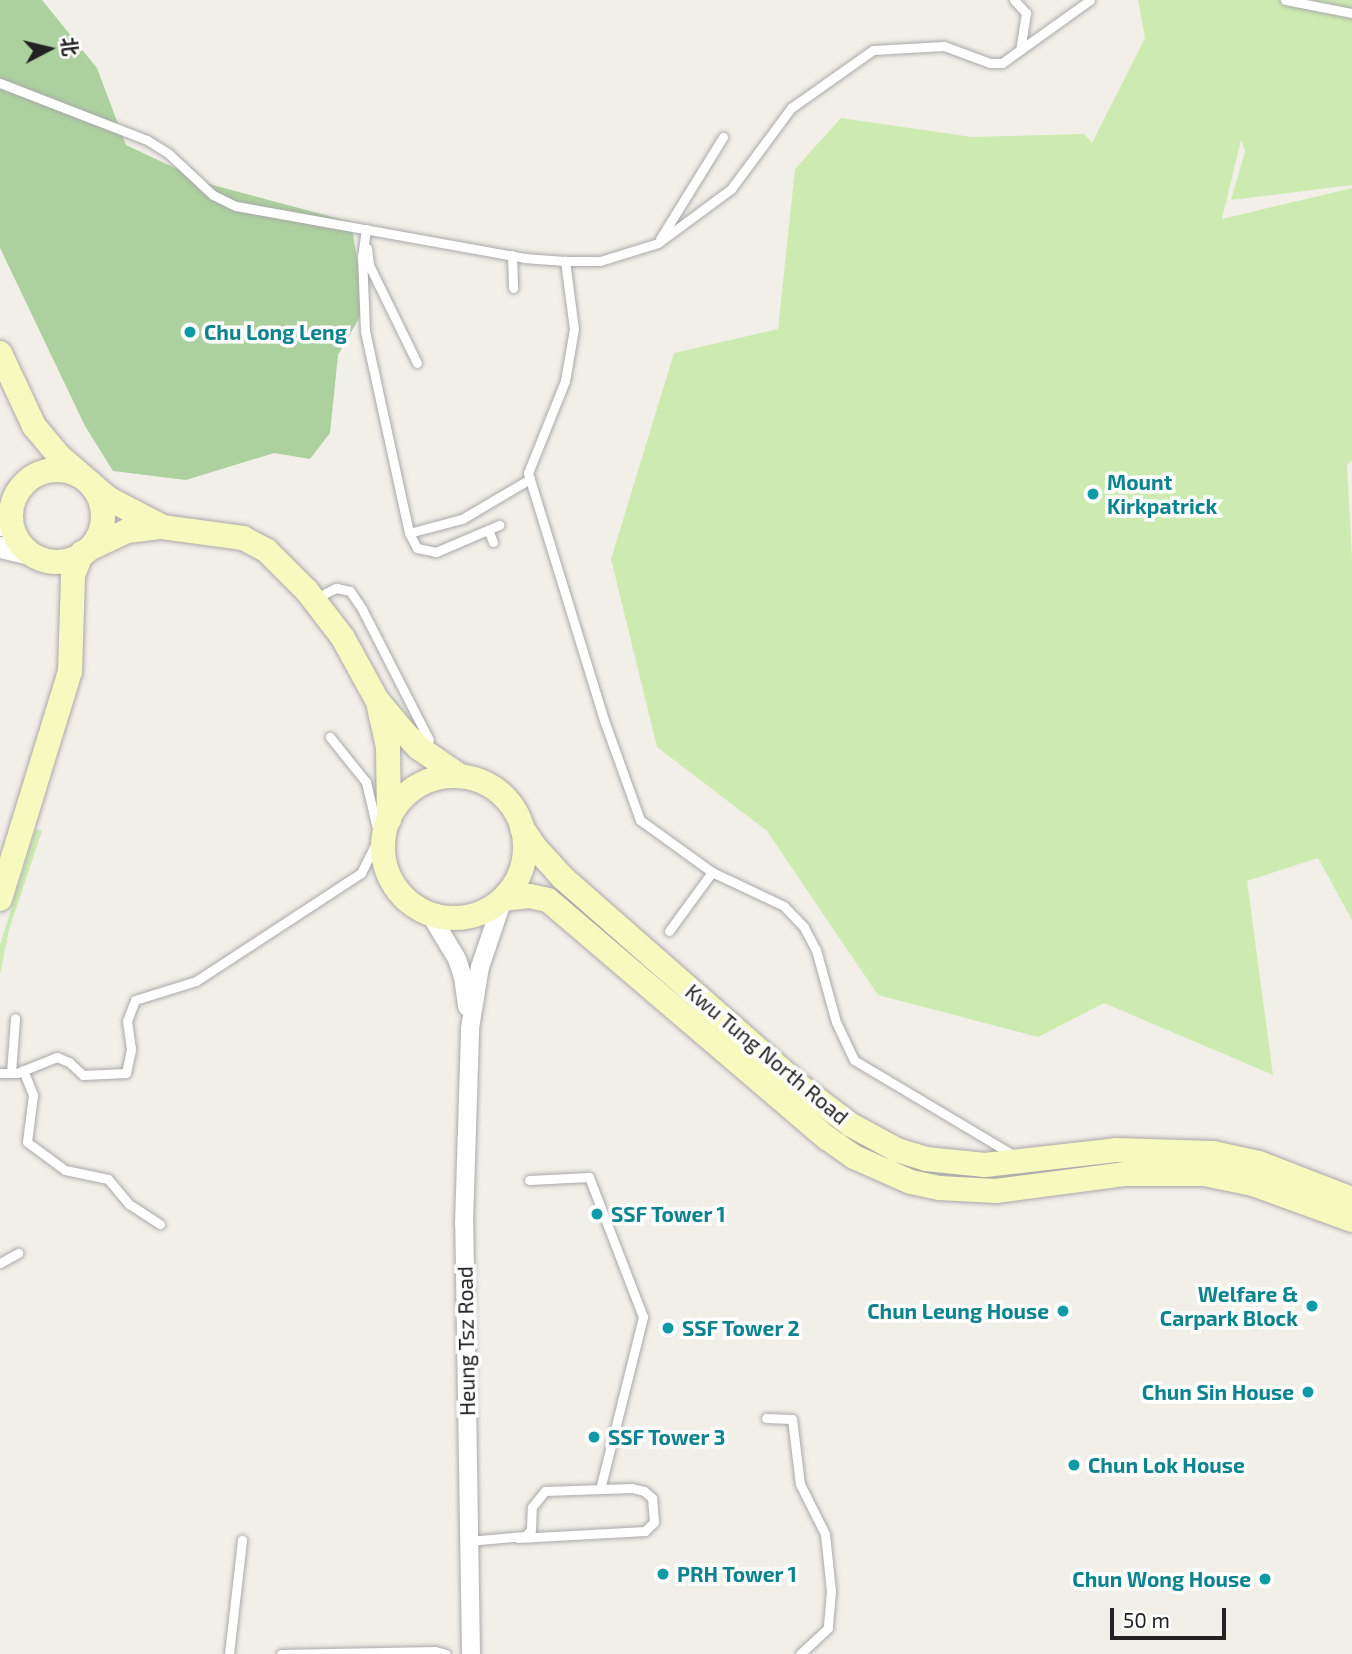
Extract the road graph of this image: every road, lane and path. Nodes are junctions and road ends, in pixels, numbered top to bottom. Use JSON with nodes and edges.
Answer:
{"nodes":[{"id":1,"x":1014,"y":0,"type":"edge"},
{"id":2,"x":1090,"y":0,"type":"edge"},
{"id":3,"x":1285,"y":0,"type":"edge"},
{"id":4,"x":1352,"y":13,"type":"edge"},
{"id":5,"x":1020,"y":50,"type":"junction"},
{"id":6,"x":0,"y":83,"type":"edge"},
{"id":7,"x":723,"y":137,"type":"dead end"},
{"id":8,"x":366,"y":229,"type":"junction"},
{"id":9,"x":658,"y":243,"type":"junction"},
{"id":10,"x":512,"y":256,"type":"junction"},
{"id":11,"x":565,"y":261,"type":"junction"},
{"id":12,"x":513,"y":288,"type":"dead end"},
{"id":13,"x":0,"y":353,"type":"edge"},
{"id":14,"x":416,"y":363,"type":"dead end"},
{"id":15,"x":34,"y":426,"type":"junction"},
{"id":16,"x":76,"y":473,"type":"junction"},
{"id":17,"x":530,"y":479,"type":"junction"},
{"id":18,"x":19,"y":491,"type":"junction"},
{"id":19,"x":0,"y":525,"type":"edge"},
{"id":20,"x":499,"y":525,"type":"dead end"},
{"id":21,"x":162,"y":527,"type":"junction"},
{"id":22,"x":488,"y":530,"type":"junction"},
{"id":23,"x":409,"y":533,"type":"junction"},
{"id":24,"x":493,"y":542,"type":"dead end"},
{"id":25,"x":0,"y":547,"type":"edge"},
{"id":26,"x":85,"y":552,"type":"junction"},
{"id":27,"x":38,"y":557,"type":"junction"},
{"id":28,"x":313,"y":600,"type":"junction"},
{"id":29,"x":72,"y":610,"type":"junction"},
{"id":30,"x":377,"y":700,"type":"junction"},
{"id":31,"x":330,"y":737,"type":"dead end"},
{"id":32,"x":429,"y":740,"type":"dead end"},
{"id":33,"x":460,"y":776,"type":"junction"},
{"id":34,"x":389,"y":820,"type":"junction"},
{"id":35,"x":522,"y":828,"type":"junction"},
{"id":36,"x":712,"y":872,"type":"junction"},
{"id":37,"x":0,"y":899,"type":"edge"},
{"id":38,"x":503,"y":899,"type":"junction"},
{"id":39,"x":430,"y":914,"type":"junction"},
{"id":40,"x":669,"y":930,"type":"dead end"},
{"id":41,"x":15,"y":1018,"type":"dead end"},
{"id":42,"x":470,"y":1028,"type":"junction"},
{"id":43,"x":23,"y":1070,"type":"junction"},
{"id":44,"x":0,"y":1073,"type":"edge"},
{"id":45,"x":11,"y":1073,"type":"junction"},
{"id":46,"x":529,"y":1180,"type":"dead end"},
{"id":47,"x":1352,"y":1199,"type":"edge"},
{"id":48,"x":1352,"y":1220,"type":"edge"},
{"id":49,"x":160,"y":1224,"type":"dead end"},
{"id":50,"x":18,"y":1253,"type":"dead end"},
{"id":51,"x":0,"y":1263,"type":"edge"},
{"id":52,"x":766,"y":1418,"type":"dead end"},
{"id":53,"x":600,"y":1489,"type":"junction"},
{"id":54,"x":518,"y":1538,"type":"junction"},
{"id":55,"x":242,"y":1541,"type":"dead end"},
{"id":56,"x":468,"y":1541,"type":"junction"},
{"id":57,"x":229,"y":1654,"type":"edge"},
{"id":58,"x":281,"y":1654,"type":"edge"},
{"id":59,"x":446,"y":1654,"type":"edge"},
{"id":60,"x":471,"y":1654,"type":"edge"},
{"id":61,"x":800,"y":1654,"type":"edge"}],
"edges":[{"from":1,"to":5,"type":"lane"},
{"from":2,"to":5,"type":"lane"},
{"from":3,"to":4,"type":"lane"},
{"from":5,"to":9,"type":"lane"},
{"from":6,"to":8,"type":"lane"},
{"from":7,"to":9,"type":"lane"},
{"from":8,"to":10,"type":"lane"},
{"from":8,"to":14,"type":"lane"},
{"from":8,"to":23,"type":"lane"},
{"from":9,"to":11,"type":"lane"},
{"from":10,"to":11,"type":"lane"},
{"from":10,"to":12,"type":"lane"},
{"from":11,"to":17,"type":"lane"},
{"from":13,"to":15,"type":"main road"},
{"from":15,"to":16,"type":"main road"},
{"from":15,"to":18,"type":"main road"},
{"from":16,"to":18,"type":"main road"},
{"from":16,"to":21,"type":"main road","name":"Kwu Tung North Road"},
{"from":16,"to":26,"type":"main road"},
{"from":17,"to":23,"type":"lane"},
{"from":17,"to":36,"type":"lane"},
{"from":18,"to":19,"type":"street"},
{"from":18,"to":27,"type":"main road"},
{"from":20,"to":22,"type":"lane"},
{"from":21,"to":26,"type":"main road","name":"Kwu Tung North Road"},
{"from":21,"to":28,"type":"main road","name":"Kwu Tung North Road"},
{"from":22,"to":23,"type":"lane"},
{"from":22,"to":24,"type":"lane"},
{"from":25,"to":27,"type":"street"},
{"from":26,"to":27,"type":"main road","name":"Kwu Tung North Road"},
{"from":26,"to":29,"type":"main road"},
{"from":27,"to":29,"type":"main road"},
{"from":28,"to":30,"type":"main road","name":"Kwu Tung North Road"},
{"from":28,"to":32,"type":"lane"},
{"from":29,"to":37,"type":"main road"},
{"from":30,"to":33,"type":"main road","name":"Kwu Tung North Road"},
{"from":30,"to":34,"type":"main road","name":"Kwu Tung North Road"},
{"from":31,"to":43,"type":"lane"},
{"from":33,"to":34,"type":"main road"},
{"from":33,"to":35,"type":"main road","name":"Kwu Tung North Road"},
{"from":34,"to":39,"type":"main road","name":"Kwu Tung North Road"},
{"from":35,"to":38,"type":"main road","name":"Kwu Tung North Road"},
{"from":35,"to":47,"type":"main road","name":"Kwu Tung North Road"},
{"from":36,"to":40,"type":"lane"},
{"from":36,"to":47,"type":"lane"},
{"from":38,"to":39,"type":"main road","name":"Kwu Tung North Road"},
{"from":38,"to":42,"type":"street","name":"Heung Tsz Road"},
{"from":38,"to":48,"type":"main road","name":"Kwu Tung North Road"},
{"from":39,"to":42,"type":"street","name":"Heung Tsz Road"},
{"from":41,"to":45,"type":"lane"},
{"from":42,"to":56,"type":"street","name":"Heung Tsz Road"},
{"from":43,"to":45,"type":"lane"},
{"from":43,"to":49,"type":"lane"},
{"from":44,"to":45,"type":"lane"},
{"from":46,"to":53,"type":"lane"},
{"from":50,"to":51,"type":"lane"},
{"from":52,"to":61,"type":"lane"},
{"from":53,"to":54,"type":"lane"},
{"from":53,"to":54,"type":"lane"},
{"from":54,"to":56,"type":"lane"},
{"from":55,"to":57,"type":"lane"},
{"from":56,"to":60,"type":"street","name":"Heung Tsz Road"},
{"from":58,"to":59,"type":"lane"}]}
